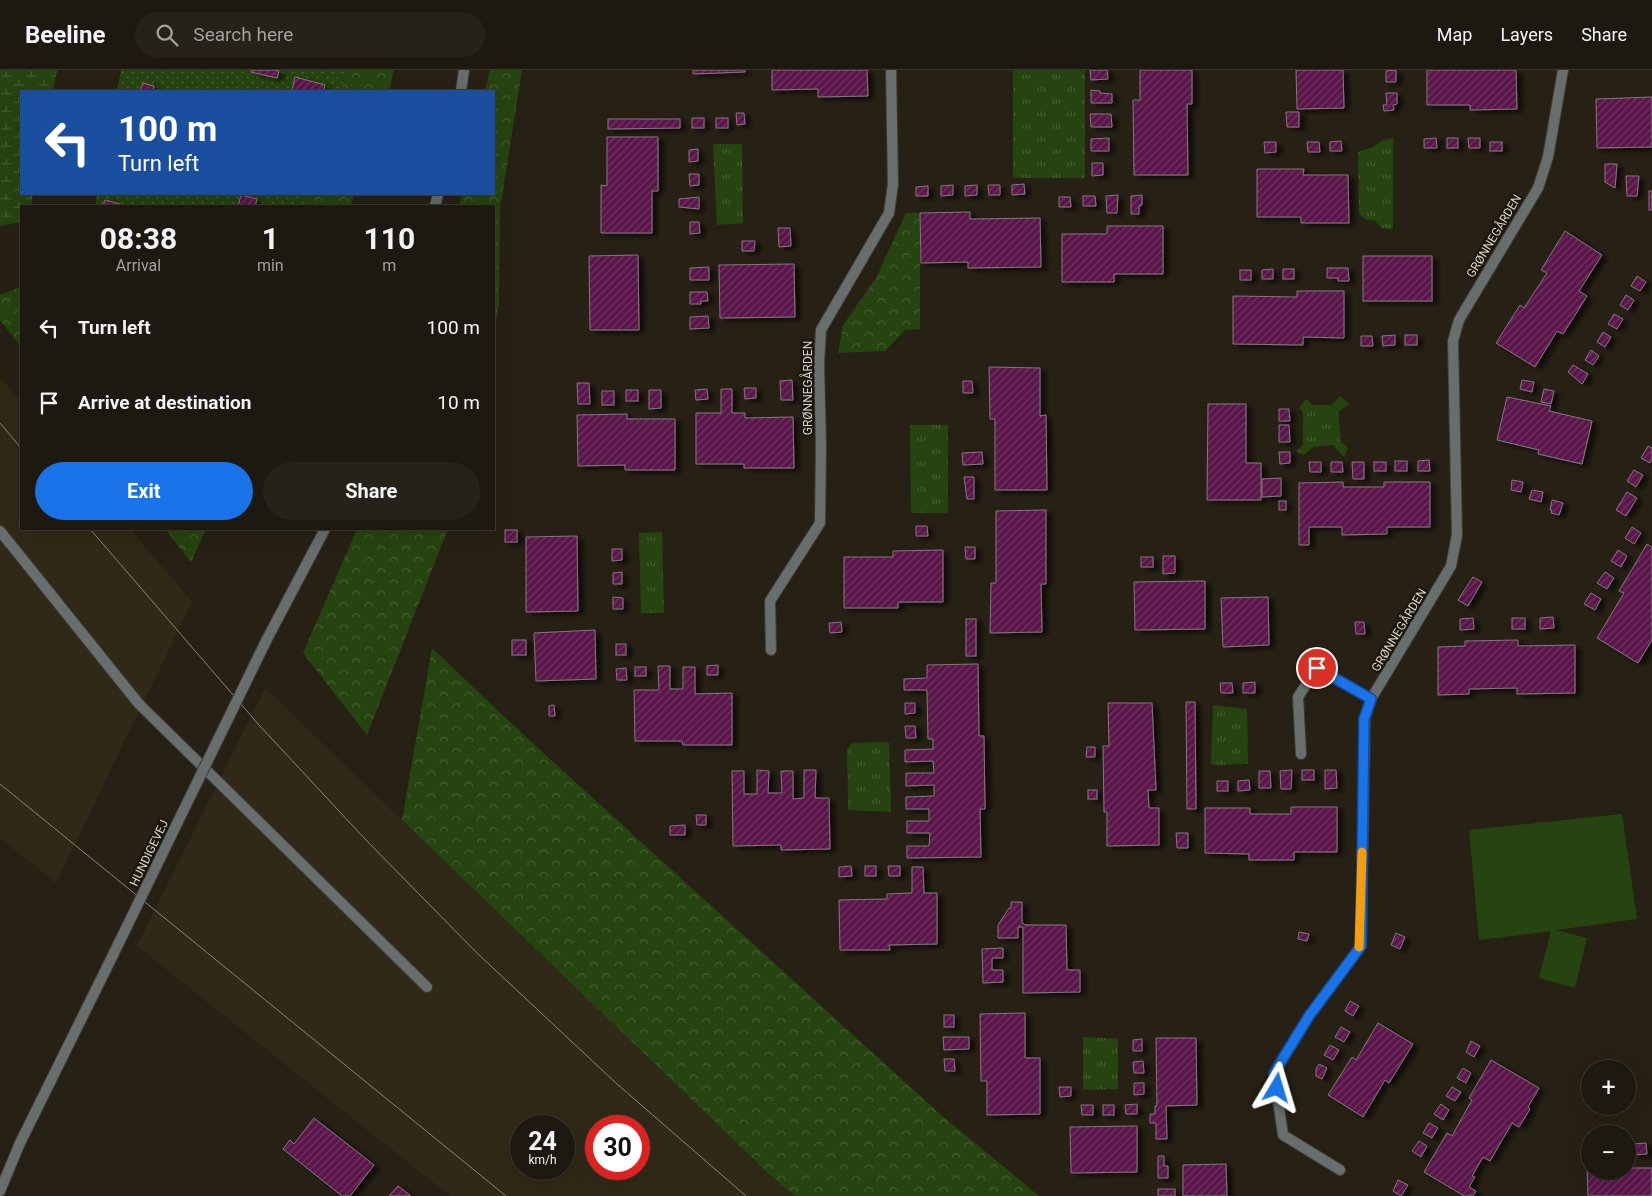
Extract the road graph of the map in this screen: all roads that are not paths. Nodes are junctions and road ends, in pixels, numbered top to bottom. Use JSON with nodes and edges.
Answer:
{"nodes":[{"id":1,"x":464,"y":70,"type":"edge"},
{"id":2,"x":891,"y":70,"type":"edge"},
{"id":3,"x":1563,"y":70,"type":"edge"},
{"id":4,"x":461,"y":90,"type":"edge"},
{"id":5,"x":324,"y":530,"type":"edge"},
{"id":6,"x":0,"y":531,"type":"edge"},
{"id":7,"x":771,"y":650,"type":"dead end"},
{"id":8,"x":1371,"y":699,"type":"junction"},
{"id":9,"x":1301,"y":754,"type":"dead end"},
{"id":10,"x":427,"y":987,"type":"dead end"},
{"id":11,"x":1340,"y":1170,"type":"dead end"},
{"id":12,"x":0,"y":1191,"type":"edge"}],
"edges":[{"from":1,"to":4,"type":"street"},
{"from":2,"to":7,"type":"street","name":"GRØNNEGÅRDEN"},
{"from":3,"to":8,"type":"street","name":"GRØNNEGÅRDEN"},
{"from":5,"to":12,"type":"street","name":"HUNDIGEVEJ","bridge":true},
{"from":6,"to":10,"type":"street"},
{"from":8,"to":9,"type":"street"},
{"from":8,"to":11,"type":"street","name":"GRØNNEGÅRDEN"}]}
